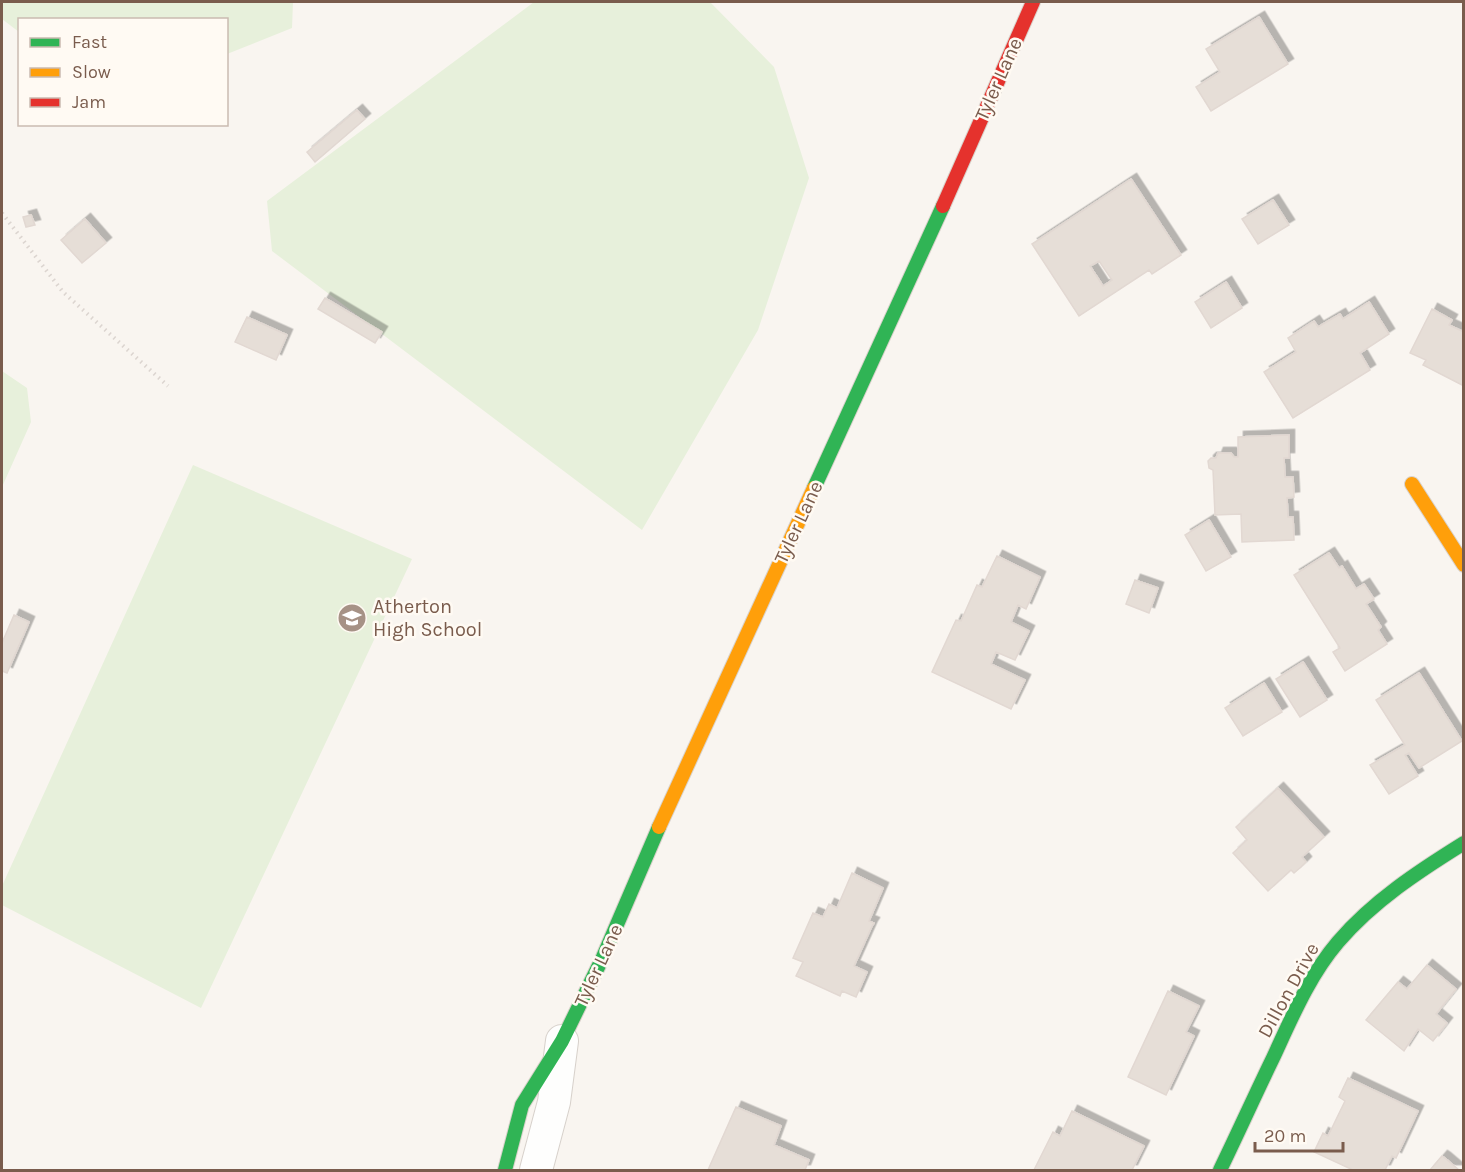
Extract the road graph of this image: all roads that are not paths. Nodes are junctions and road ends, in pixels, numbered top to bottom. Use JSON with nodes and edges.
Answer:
{"nodes":[{"id":1,"x":1033,"y":2,"type":"edge"},
{"id":2,"x":1412,"y":484,"type":"dead end"},
{"id":3,"x":1464,"y":566,"type":"edge"},
{"id":4,"x":1464,"y":843,"type":"edge"},
{"id":5,"x":562,"y":1041,"type":"junction"},
{"id":6,"x":505,"y":1170,"type":"edge"},
{"id":7,"x":536,"y":1170,"type":"edge"},
{"id":8,"x":1220,"y":1170,"type":"edge"}],
"edges":[{"from":1,"to":5,"type":"street","name":"Tyler Lane"},
{"from":2,"to":3,"type":"street"},
{"from":4,"to":8,"type":"street","name":"Dillon Drive"},
{"from":5,"to":6,"type":"street","name":"Tyler Lane"},
{"from":5,"to":7,"type":"street","name":"Tyler Lane"}]}
